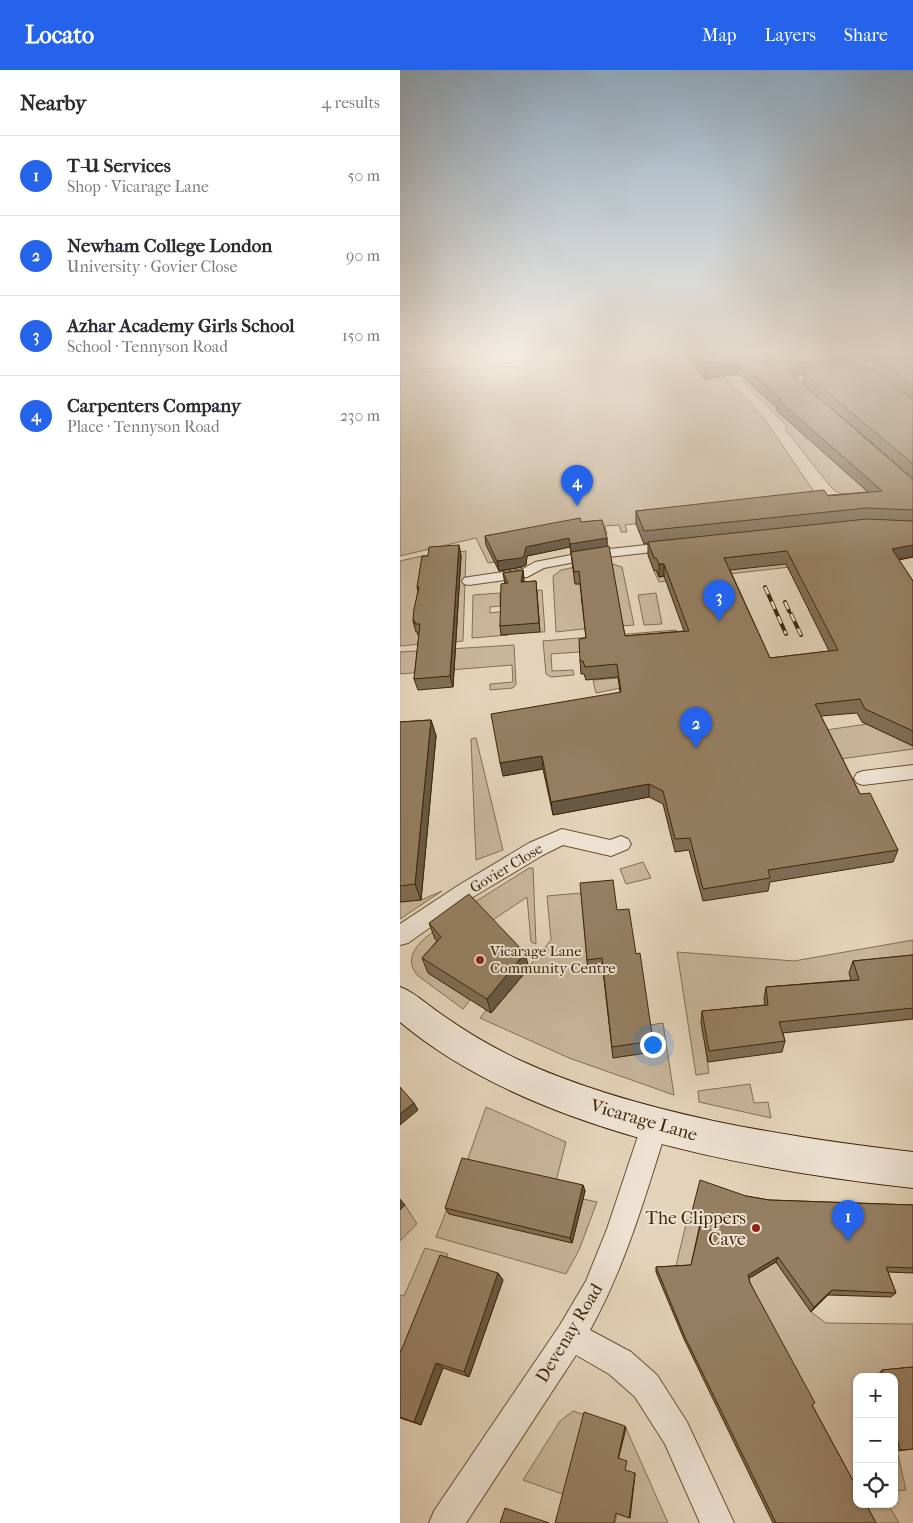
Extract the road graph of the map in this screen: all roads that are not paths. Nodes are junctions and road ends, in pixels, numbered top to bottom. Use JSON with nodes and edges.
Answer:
{"nodes":[{"id":1,"x":688,"y":545,"type":"edge"},
{"id":2,"x":470,"y":581,"type":"dead end"},
{"id":3,"x":913,"y":772,"type":"edge"},
{"id":4,"x":863,"y":778,"type":"dead end"},
{"id":5,"x":621,"y":844,"type":"dead end"},
{"id":6,"x":400,"y":936,"type":"edge"},
{"id":7,"x":400,"y":1002,"type":"edge"},
{"id":8,"x":655,"y":1124,"type":"junction"},
{"id":9,"x":913,"y":1170,"type":"edge"},
{"id":10,"x":571,"y":1336,"type":"junction"},
{"id":11,"x":446,"y":1523,"type":"edge"},
{"id":12,"x":717,"y":1523,"type":"edge"}],
"edges":[{"from":1,"to":2,"type":"street"},
{"from":3,"to":4,"type":"street"},
{"from":5,"to":6,"type":"street","name":"Govier Close"},
{"from":7,"to":8,"type":"main road","name":"Vicarage Lane"},
{"from":8,"to":9,"type":"main road","name":"Vicarage Lane"},
{"from":8,"to":10,"type":"street","name":"Devenay Road"},
{"from":10,"to":11,"type":"street","name":"Devenay Road"},
{"from":10,"to":12,"type":"street"}]}
